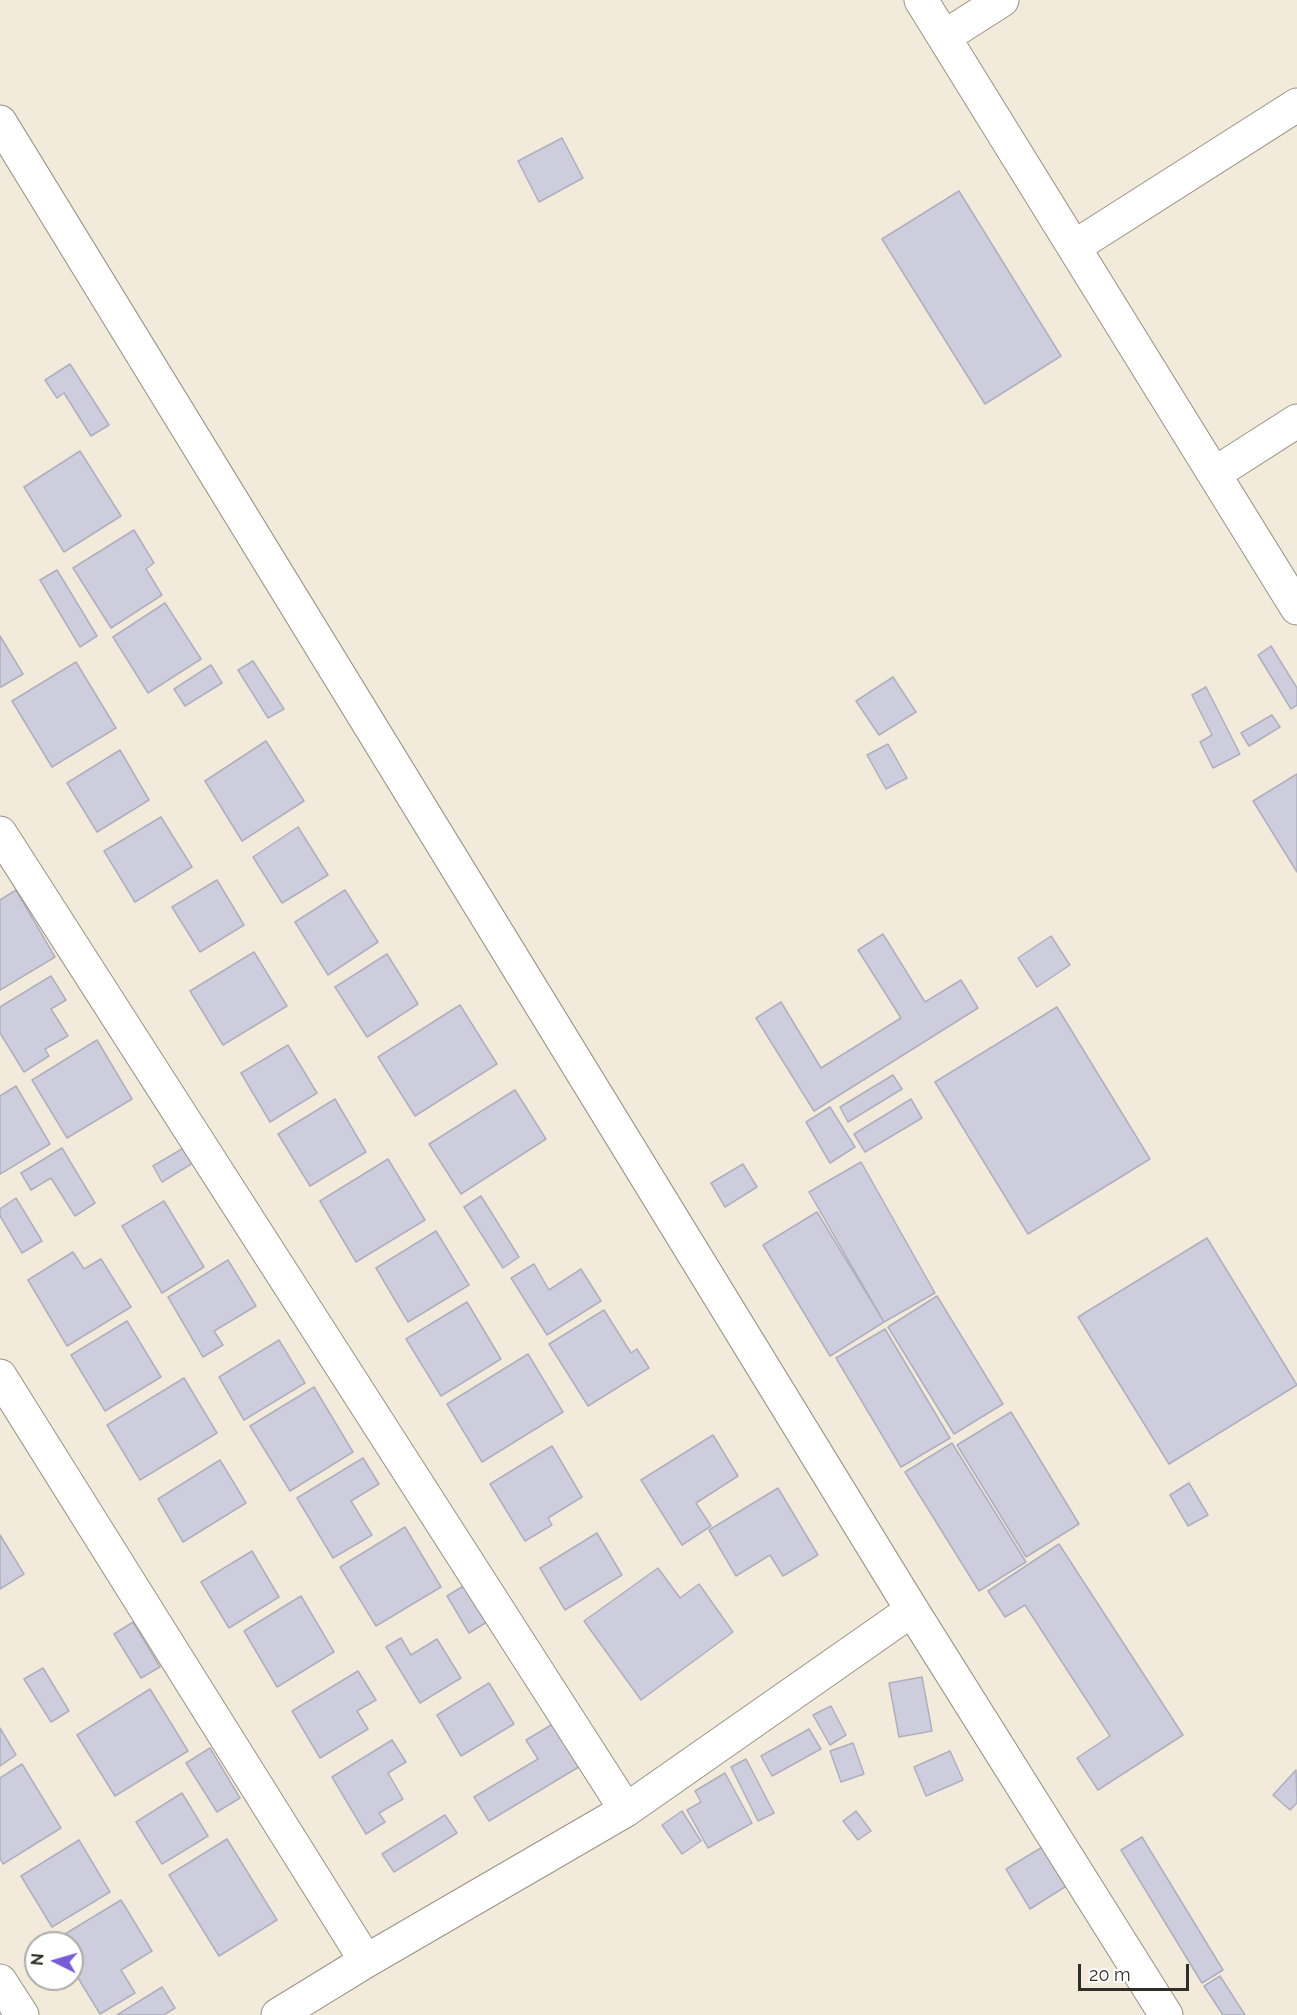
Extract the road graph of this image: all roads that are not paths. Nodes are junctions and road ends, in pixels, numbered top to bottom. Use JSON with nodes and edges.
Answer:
{"nodes":[{"id":1,"x":921,"y":0,"type":"edge"},
{"id":2,"x":1002,"y":0,"type":"edge"},
{"id":3,"x":944,"y":37,"type":"junction"},
{"id":4,"x":1297,"y":105,"type":"edge"},
{"id":5,"x":0,"y":122,"type":"edge"},
{"id":6,"x":1074,"y":247,"type":"junction"},
{"id":7,"x":1297,"y":421,"type":"edge"},
{"id":8,"x":1214,"y":474,"type":"junction"},
{"id":9,"x":1297,"y":608,"type":"edge"},
{"id":10,"x":0,"y":833,"type":"edge"},
{"id":11,"x":0,"y":1376,"type":"edge"},
{"id":12,"x":912,"y":1610,"type":"junction"},
{"id":13,"x":626,"y":1810,"type":"junction"},
{"id":14,"x":366,"y":1961,"type":"junction"},
{"id":15,"x":0,"y":1981,"type":"edge"},
{"id":16,"x":22,"y":2015,"type":"edge"},
{"id":17,"x":278,"y":2015,"type":"edge"},
{"id":18,"x":1166,"y":2015,"type":"edge"}],
"edges":[{"from":1,"to":3,"type":"street"},
{"from":2,"to":3,"type":"street"},
{"from":3,"to":6,"type":"street"},
{"from":4,"to":6,"type":"street"},
{"from":5,"to":12,"type":"street"},
{"from":6,"to":8,"type":"street"},
{"from":7,"to":8,"type":"street"},
{"from":8,"to":9,"type":"street"},
{"from":10,"to":13,"type":"street"},
{"from":11,"to":14,"type":"street"},
{"from":12,"to":13,"type":"street"},
{"from":12,"to":18,"type":"street"},
{"from":13,"to":14,"type":"street"},
{"from":14,"to":17,"type":"street"},
{"from":15,"to":16,"type":"street"}]}
